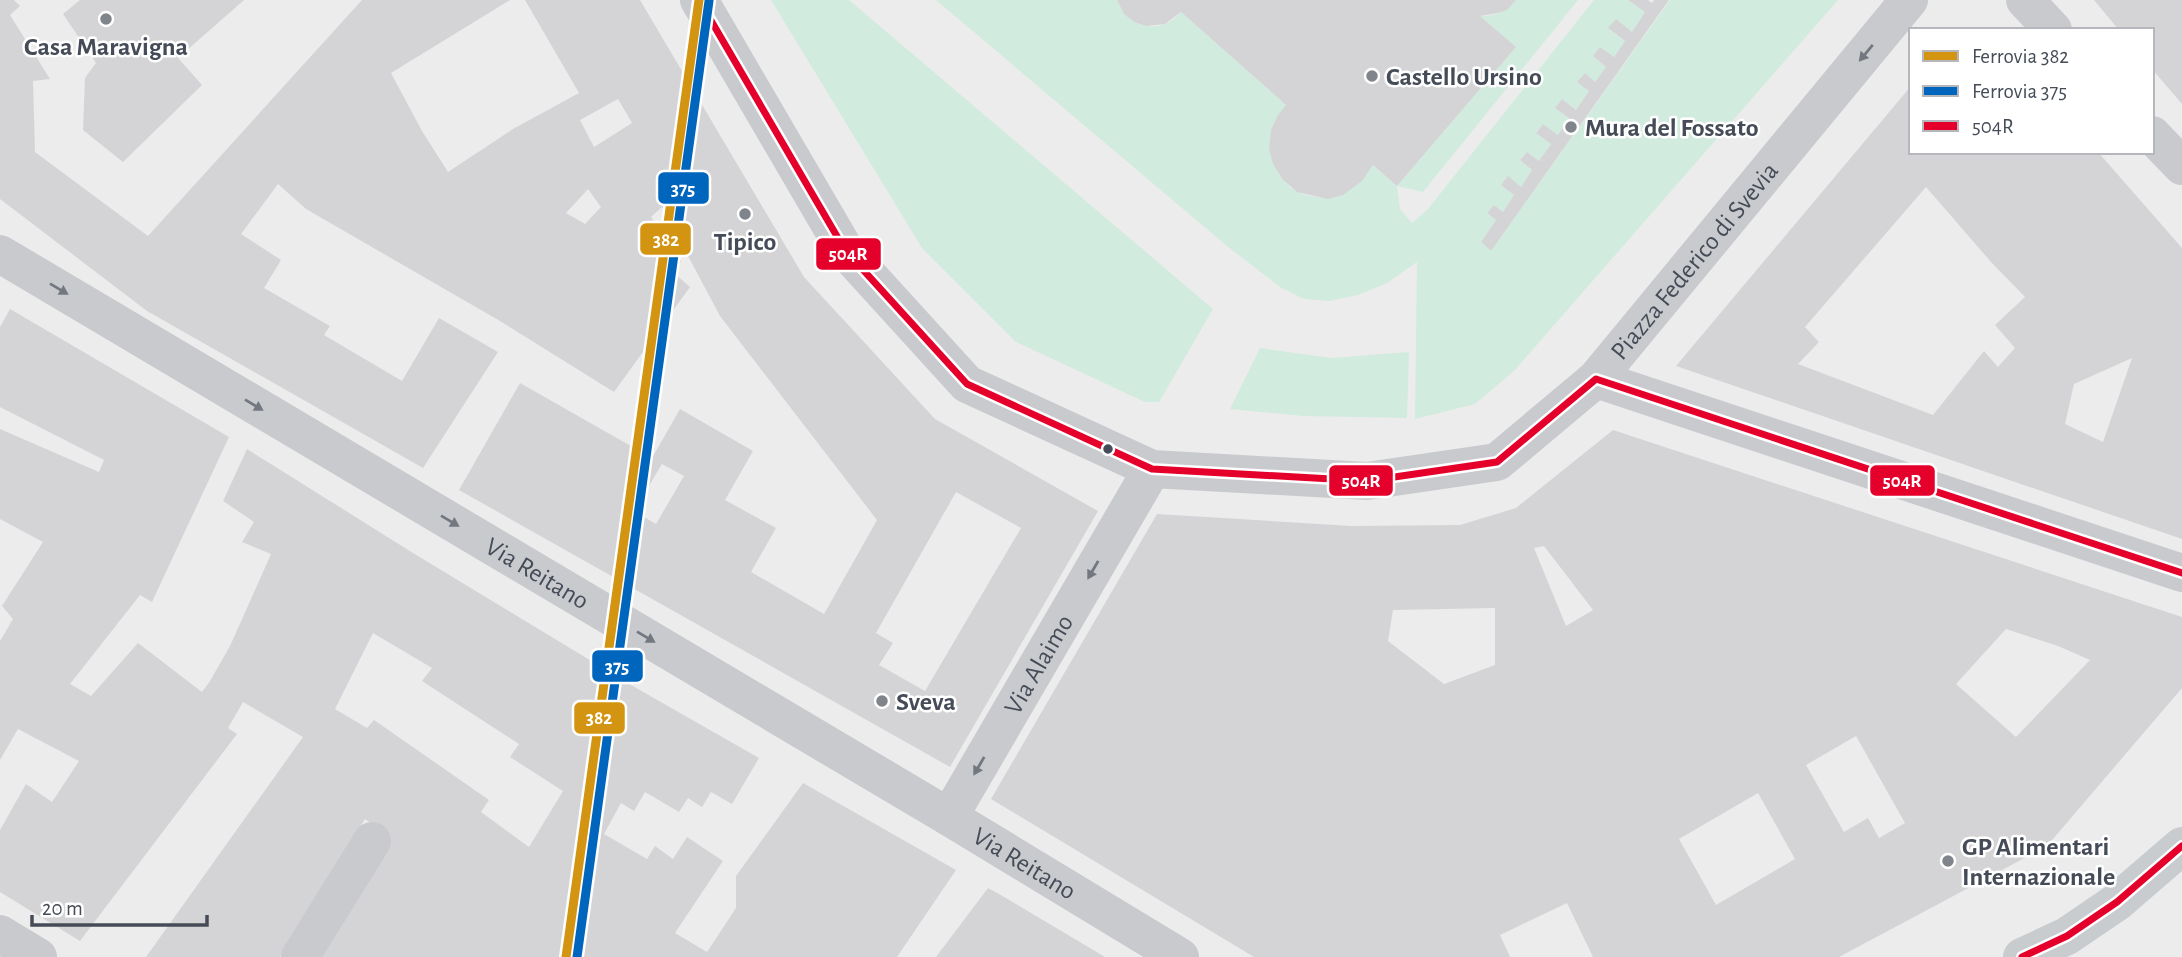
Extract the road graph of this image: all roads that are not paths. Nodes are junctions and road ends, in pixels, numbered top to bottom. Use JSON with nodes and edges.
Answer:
{"nodes":[{"id":1,"x":699,"y":0,"type":"edge"},
{"id":2,"x":1909,"y":0,"type":"edge"},
{"id":3,"x":2025,"y":0,"type":"edge"},
{"id":4,"x":2051,"y":28,"type":"edge"},
{"id":5,"x":2154,"y":137,"type":"edge"},
{"id":6,"x":2182,"y":166,"type":"edge"},
{"id":7,"x":0,"y":254,"type":"edge"},
{"id":8,"x":1596,"y":379,"type":"junction"},
{"id":9,"x":1152,"y":470,"type":"junction"},
{"id":10,"x":2182,"y":573,"type":"edge"},
{"id":11,"x":950,"y":817,"type":"junction"},
{"id":12,"x":372,"y":841,"type":"dead end"},
{"id":13,"x":2182,"y":846,"type":"edge"},
{"id":14,"x":0,"y":934,"type":"edge"},
{"id":15,"x":38,"y":957,"type":"edge"},
{"id":16,"x":300,"y":957,"type":"edge"},
{"id":17,"x":1180,"y":957,"type":"edge"},
{"id":18,"x":2022,"y":957,"type":"edge"}],
"edges":[{"from":1,"to":9,"type":"street","name":"Piazza Federico di Svevia"},
{"from":2,"to":8,"type":"street","name":"Piazza Federico di Svevia","one_way":true},
{"from":3,"to":4,"type":"street"},
{"from":5,"to":6,"type":"street"},
{"from":7,"to":11,"type":"street","name":"Via Reitano","one_way":true},
{"from":8,"to":9,"type":"street","name":"Piazza Federico di Svevia"},
{"from":8,"to":10,"type":"street"},
{"from":9,"to":11,"type":"street","name":"Via Alaimo","one_way":true},
{"from":11,"to":17,"type":"street","name":"Via Reitano"},
{"from":12,"to":16,"type":"street"},
{"from":13,"to":18,"type":"main road"},
{"from":14,"to":15,"type":"street"}]}
